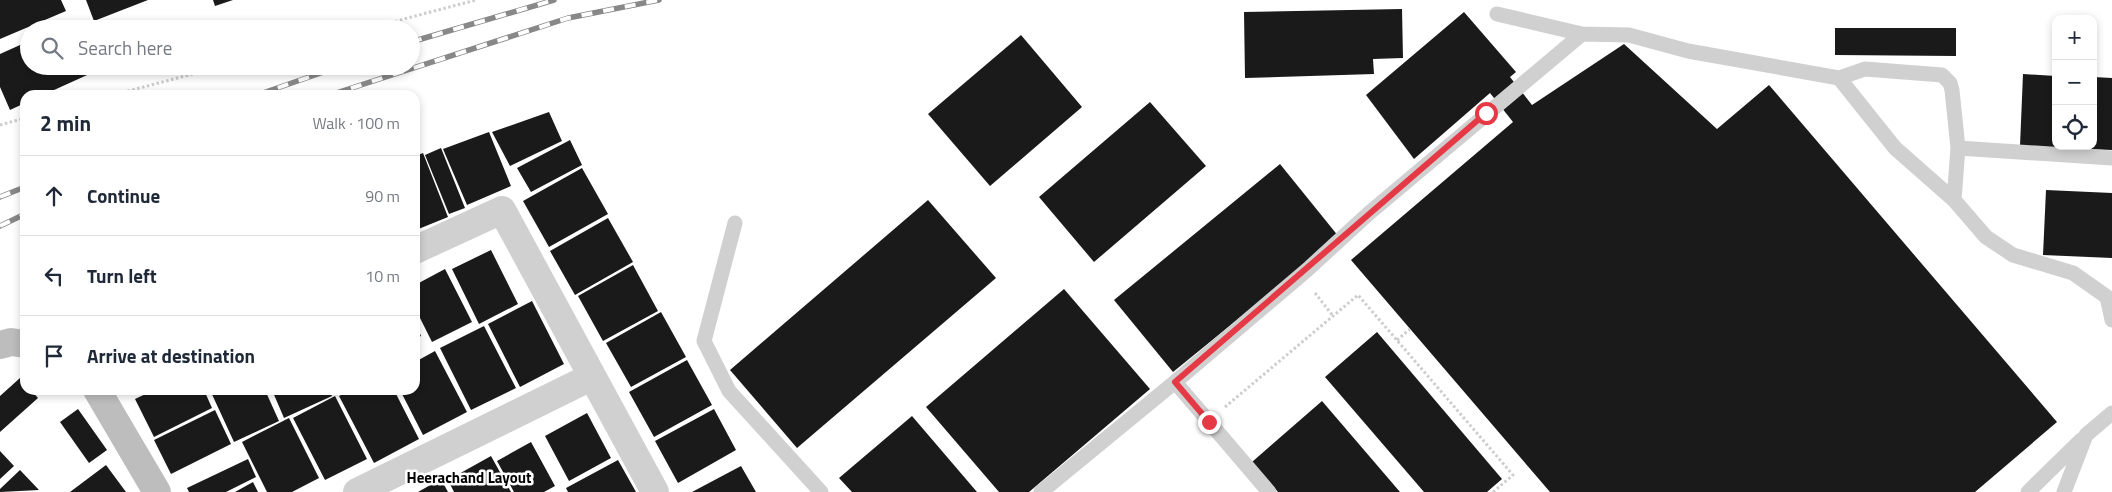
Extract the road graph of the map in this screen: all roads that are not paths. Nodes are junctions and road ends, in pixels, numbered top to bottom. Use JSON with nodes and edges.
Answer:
{"nodes":[{"id":1,"x":1497,"y":14,"type":"dead end"},
{"id":2,"x":1582,"y":34,"type":"junction"},
{"id":3,"x":1839,"y":78,"type":"junction"},
{"id":4,"x":1958,"y":148,"type":"junction"},
{"id":5,"x":2112,"y":158,"type":"edge"},
{"id":6,"x":1954,"y":200,"type":"junction"},
{"id":7,"x":735,"y":223,"type":"dead end"},
{"id":8,"x":420,"y":248,"type":"edge"},
{"id":9,"x":2112,"y":320,"type":"edge"},
{"id":10,"x":20,"y":343,"type":"edge"},
{"id":11,"x":0,"y":346,"type":"edge"},
{"id":12,"x":592,"y":376,"type":"junction"},
{"id":13,"x":1175,"y":382,"type":"junction"},
{"id":14,"x":103,"y":395,"type":"edge"},
{"id":15,"x":2112,"y":413,"type":"edge"},
{"id":16,"x":2086,"y":435,"type":"junction"},
{"id":17,"x":157,"y":492,"type":"edge"},
{"id":18,"x":357,"y":492,"type":"edge"},
{"id":19,"x":655,"y":492,"type":"edge"},
{"id":20,"x":821,"y":492,"type":"edge"},
{"id":21,"x":1041,"y":492,"type":"edge"},
{"id":22,"x":1269,"y":492,"type":"edge"},
{"id":23,"x":2028,"y":492,"type":"edge"},
{"id":24,"x":2064,"y":492,"type":"edge"}],
"edges":[{"from":1,"to":2,"type":"lane"},
{"from":2,"to":3,"type":"lane"},
{"from":2,"to":13,"type":"lane"},
{"from":3,"to":4,"type":"lane"},
{"from":3,"to":6,"type":"lane"},
{"from":4,"to":5,"type":"lane"},
{"from":4,"to":6,"type":"lane"},
{"from":6,"to":9,"type":"lane"},
{"from":7,"to":20,"type":"lane"},
{"from":8,"to":12,"type":"street"},
{"from":10,"to":11,"type":"street"},
{"from":12,"to":18,"type":"street"},
{"from":12,"to":19,"type":"street"},
{"from":13,"to":21,"type":"lane"},
{"from":13,"to":22,"type":"lane"},
{"from":14,"to":17,"type":"street"},
{"from":15,"to":16,"type":"lane"},
{"from":16,"to":23,"type":"lane"},
{"from":16,"to":24,"type":"lane"}]}
